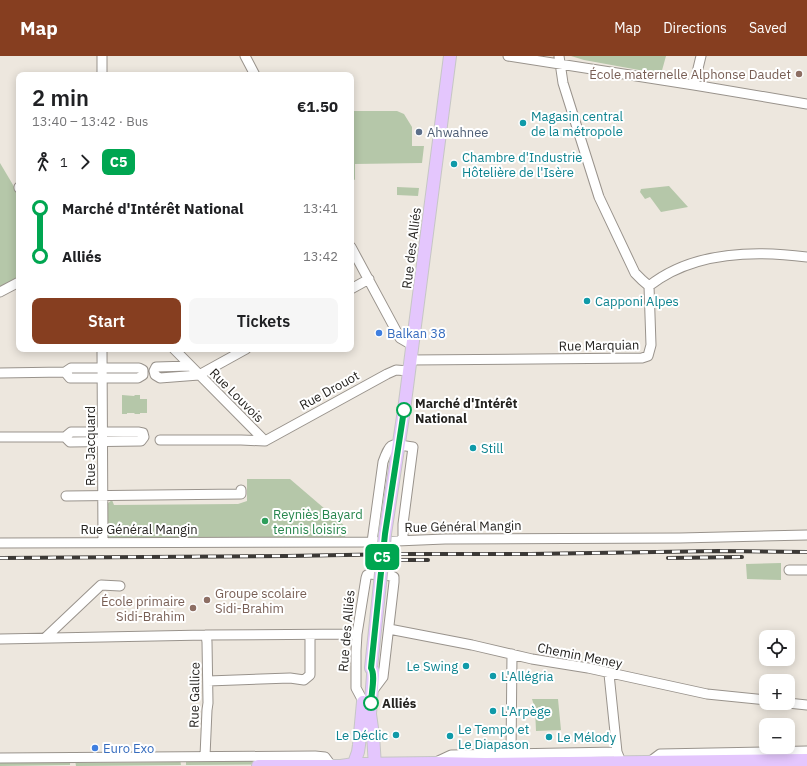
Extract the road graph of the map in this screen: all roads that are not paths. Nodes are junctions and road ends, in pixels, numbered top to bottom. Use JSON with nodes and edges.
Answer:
{"nodes":[{"id":1,"x":102,"y":56,"type":"edge"},
{"id":2,"x":245,"y":56,"type":"edge"},
{"id":3,"x":450,"y":56,"type":"edge"},
{"id":4,"x":508,"y":56,"type":"edge"},
{"id":5,"x":701,"y":56,"type":"edge"},
{"id":6,"x":559,"y":60,"type":"edge"},
{"id":7,"x":102,"y":72,"type":"edge"},
{"id":8,"x":253,"y":72,"type":"edge"},
{"id":9,"x":694,"y":85,"type":"junction"},
{"id":10,"x":807,"y":104,"type":"edge"},
{"id":11,"x":354,"y":252,"type":"edge"},
{"id":12,"x":807,"y":257,"type":"edge"},
{"id":13,"x":369,"y":279,"type":"junction"},
{"id":14,"x":16,"y":284,"type":"edge"},
{"id":15,"x":650,"y":286,"type":"junction"},
{"id":16,"x":354,"y":287,"type":"edge"},
{"id":17,"x":0,"y":292,"type":"edge"},
{"id":18,"x":412,"y":345,"type":"junction"},
{"id":19,"x":102,"y":352,"type":"edge"},
{"id":20,"x":177,"y":352,"type":"edge"},
{"id":21,"x":241,"y":352,"type":"edge"},
{"id":22,"x":190,"y":366,"type":"junction"},
{"id":23,"x":410,"y":366,"type":"junction"},
{"id":24,"x":102,"y":367,"type":"junction"},
{"id":25,"x":65,"y":372,"type":"junction"},
{"id":26,"x":0,"y":373,"type":"edge"},
{"id":27,"x":200,"y":376,"type":"junction"},
{"id":28,"x":102,"y":378,"type":"junction"},
{"id":29,"x":103,"y":432,"type":"junction"},
{"id":30,"x":0,"y":437,"type":"edge"},
{"id":31,"x":65,"y":437,"type":"junction"},
{"id":32,"x":160,"y":440,"type":"dead end"},
{"id":33,"x":265,"y":441,"type":"junction"},
{"id":34,"x":103,"y":442,"type":"junction"},
{"id":35,"x":398,"y":444,"type":"junction"},
{"id":36,"x":241,"y":490,"type":"dead end"},
{"id":37,"x":103,"y":495,"type":"junction"},
{"id":38,"x":66,"y":496,"type":"dead end"},
{"id":39,"x":807,"y":535,"type":"edge"},
{"id":40,"x":403,"y":540,"type":"junction"},
{"id":41,"x":103,"y":542,"type":"junction"},
{"id":42,"x":372,"y":542,"type":"junction"},
{"id":43,"x":0,"y":544,"type":"edge"},
{"id":44,"x":789,"y":570,"type":"dead end"},
{"id":45,"x":807,"y":570,"type":"edge"},
{"id":46,"x":120,"y":586,"type":"dead end"},
{"id":47,"x":389,"y":629,"type":"junction"},
{"id":48,"x":358,"y":634,"type":"junction"},
{"id":49,"x":206,"y":635,"type":"junction"},
{"id":50,"x":310,"y":635,"type":"junction"},
{"id":51,"x":0,"y":638,"type":"edge"},
{"id":52,"x":45,"y":638,"type":"junction"},
{"id":53,"x":512,"y":654,"type":"junction"},
{"id":54,"x":609,"y":674,"type":"junction"},
{"id":55,"x":208,"y":681,"type":"junction"},
{"id":56,"x":367,"y":697,"type":"junction"},
{"id":57,"x":759,"y":699,"type":"edge"},
{"id":58,"x":795,"y":704,"type":"edge"},
{"id":59,"x":807,"y":705,"type":"edge"},
{"id":60,"x":807,"y":751,"type":"edge"},
{"id":61,"x":511,"y":754,"type":"junction"},
{"id":62,"x":205,"y":756,"type":"junction"},
{"id":63,"x":619,"y":757,"type":"junction"},
{"id":64,"x":0,"y":758,"type":"edge"},
{"id":65,"x":807,"y":760,"type":"edge"},
{"id":66,"x":434,"y":763,"type":"junction"},
{"id":67,"x":648,"y":763,"type":"junction"},
{"id":68,"x":331,"y":765,"type":"edge"},
{"id":69,"x":353,"y":765,"type":"edge"},
{"id":70,"x":375,"y":765,"type":"edge"},
{"id":71,"x":258,"y":766,"type":"edge"}],
"edges":[{"from":1,"to":7,"type":"street"},
{"from":2,"to":8,"type":"street"},
{"from":3,"to":18,"type":"main road","name":"Rue des Alliés"},
{"from":4,"to":6,"type":"street"},
{"from":5,"to":9,"type":"street"},
{"from":6,"to":9,"type":"street"},
{"from":6,"to":15,"type":"street"},
{"from":9,"to":10,"type":"street"},
{"from":11,"to":13,"type":"street"},
{"from":12,"to":15,"type":"street"},
{"from":13,"to":16,"type":"street"},
{"from":13,"to":18,"type":"street"},
{"from":14,"to":17,"type":"street"},
{"from":15,"to":23,"type":"street","name":"Rue Marquian"},
{"from":18,"to":23,"type":"main road","name":"Rue des Alliés"},
{"from":19,"to":24,"type":"street","name":"Rue Jacquard"},
{"from":20,"to":22,"type":"street","name":"Rue Louvois"},
{"from":21,"to":27,"type":"street"},
{"from":22,"to":27,"type":"street","name":"Rue Louvois"},
{"from":22,"to":27,"type":"street"},
{"from":23,"to":33,"type":"street","name":"Rue Drouot"},
{"from":23,"to":35,"type":"main road","name":"Rue des Alliés"},
{"from":24,"to":25,"type":"street"},
{"from":24,"to":28,"type":"street","name":"Rue Jacquard"},
{"from":24,"to":28,"type":"street"},
{"from":25,"to":26,"type":"street"},
{"from":25,"to":28,"type":"street"},
{"from":27,"to":33,"type":"street","name":"Rue Louvois"},
{"from":28,"to":29,"type":"street","name":"Rue Jacquard"},
{"from":29,"to":31,"type":"street"},
{"from":29,"to":34,"type":"street","name":"Rue Jacquard"},
{"from":29,"to":34,"type":"street"},
{"from":30,"to":31,"type":"street"},
{"from":31,"to":34,"type":"street"},
{"from":32,"to":33,"type":"street"},
{"from":34,"to":37,"type":"street","name":"Rue Jacquard"},
{"from":35,"to":40,"type":"street"},
{"from":35,"to":42,"type":"street"},
{"from":35,"to":56,"type":"main road","name":"Rue des Alliés","bridge":true},
{"from":36,"to":37,"type":"street"},
{"from":37,"to":38,"type":"street"},
{"from":37,"to":41,"type":"street","name":"Rue Jacquard"},
{"from":39,"to":40,"type":"street","name":"Rue Général Mangin"},
{"from":40,"to":42,"type":"street","name":"Rue Général Mangin"},
{"from":41,"to":42,"type":"street","name":"Rue Général Mangin"},
{"from":41,"to":43,"type":"street","name":"Rue Général Mangin"},
{"from":44,"to":45,"type":"street"},
{"from":46,"to":52,"type":"street"},
{"from":47,"to":48,"type":"street","name":"Rue des Alliés"},
{"from":47,"to":53,"type":"street","name":"Chemin Meney"},
{"from":47,"to":56,"type":"street","name":"Rue des Alliés"},
{"from":48,"to":50,"type":"street"},
{"from":48,"to":56,"type":"street","name":"Rue des Alliés"},
{"from":49,"to":50,"type":"street"},
{"from":49,"to":52,"type":"street"},
{"from":49,"to":55,"type":"street","name":"Rue Gallice"},
{"from":50,"to":55,"type":"street"},
{"from":51,"to":52,"type":"street"},
{"from":53,"to":54,"type":"street","name":"Chemin Meney"},
{"from":53,"to":61,"type":"street"},
{"from":54,"to":57,"type":"street","name":"Chemin Meney"},
{"from":54,"to":63,"type":"street"},
{"from":55,"to":62,"type":"street","name":"Rue Gallice"},
{"from":56,"to":69,"type":"main road","name":"Rue des Alliés"},
{"from":56,"to":70,"type":"main road","name":"Rue des Alliés"},
{"from":58,"to":59,"type":"street"},
{"from":60,"to":67,"type":"street"},
{"from":61,"to":63,"type":"street"},
{"from":61,"to":66,"type":"street"},
{"from":62,"to":64,"type":"street"},
{"from":62,"to":68,"type":"street"},
{"from":63,"to":66,"type":"main road"},
{"from":63,"to":67,"type":"main road"},
{"from":65,"to":67,"type":"main road"},
{"from":66,"to":70,"type":"main road"},
{"from":68,"to":69,"type":"main road"},
{"from":68,"to":71,"type":"main road"},
{"from":69,"to":70,"type":"main road"}]}
